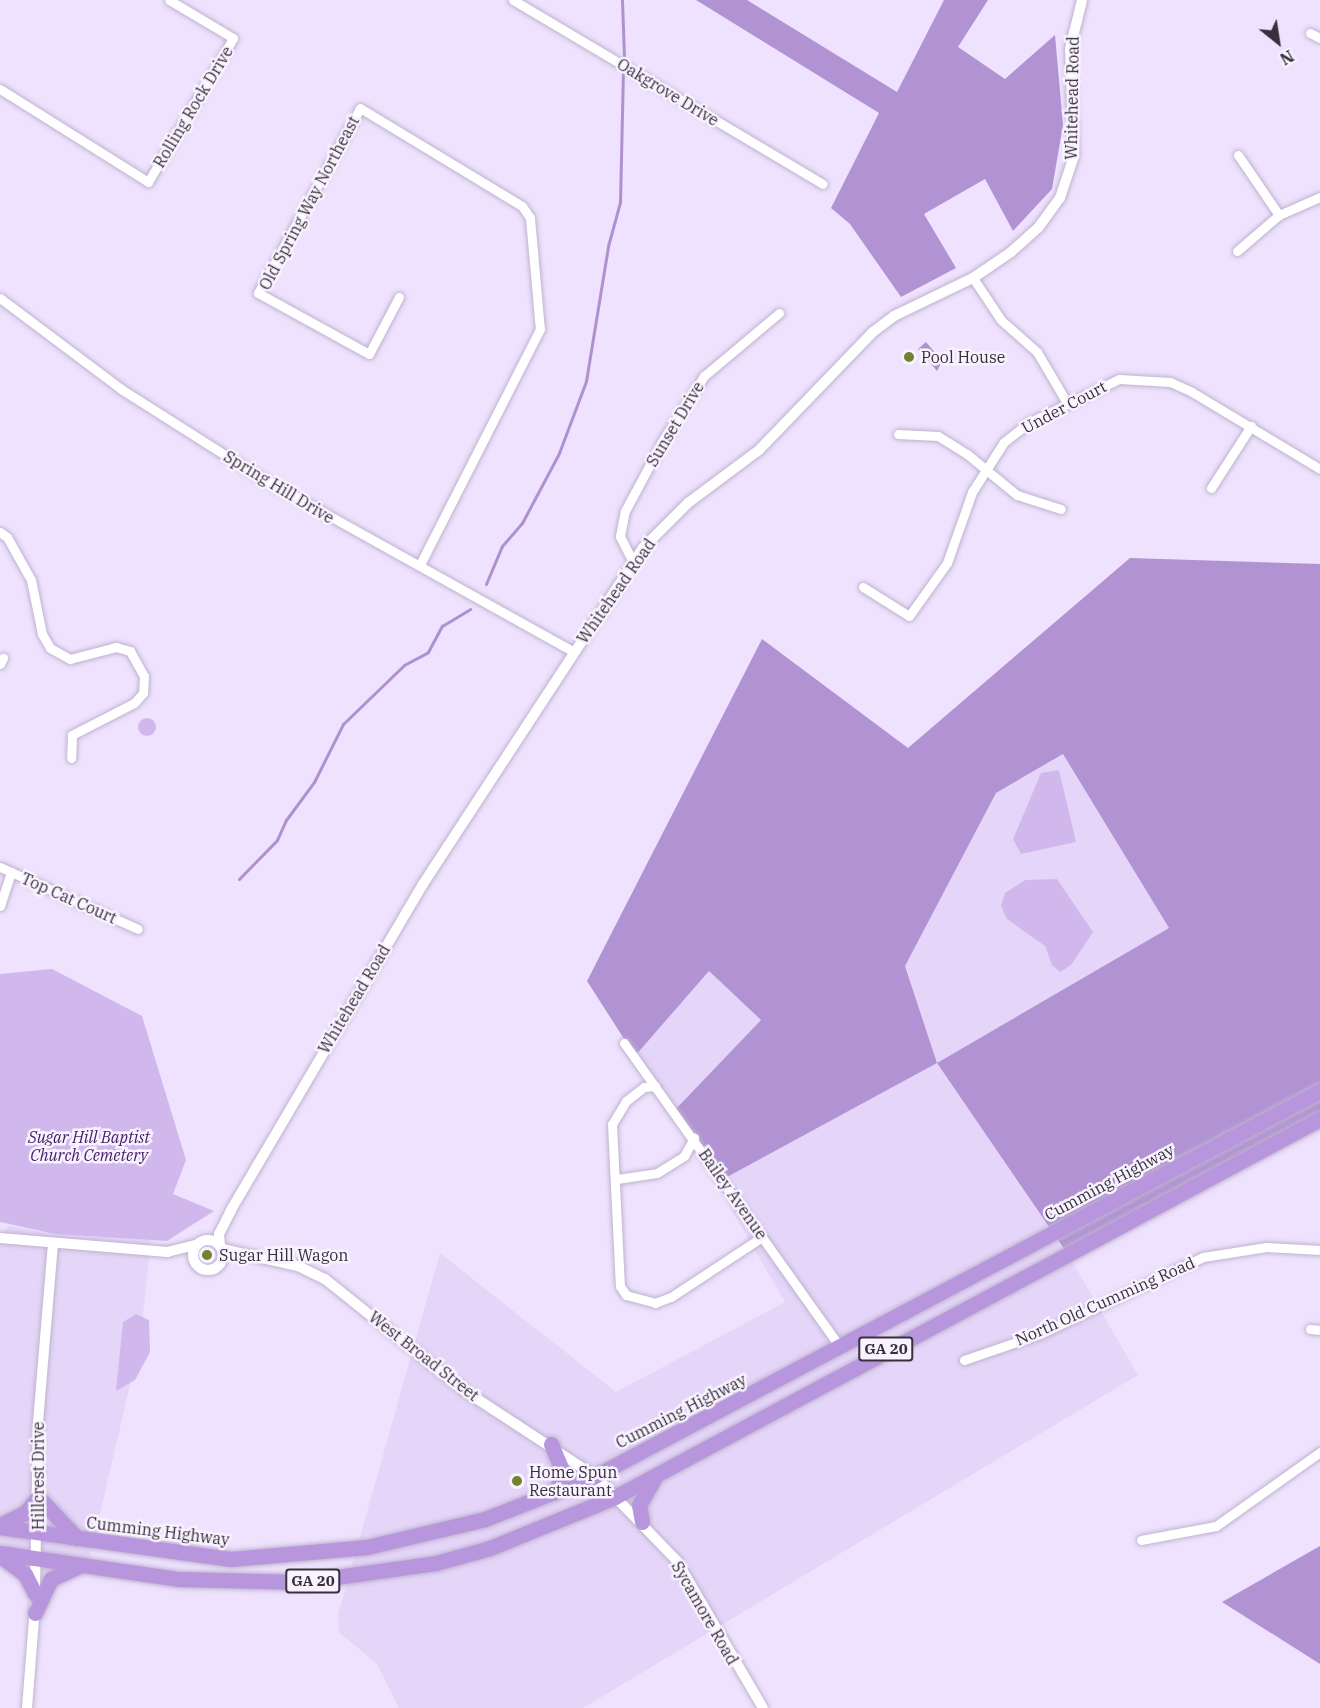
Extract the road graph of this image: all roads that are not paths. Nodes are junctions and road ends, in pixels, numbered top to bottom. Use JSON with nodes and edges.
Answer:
{"nodes":[{"id":1,"x":169,"y":0,"type":"edge"},
{"id":2,"x":513,"y":0,"type":"edge"},
{"id":3,"x":1082,"y":0,"type":"edge"},
{"id":4,"x":1310,"y":33,"type":"dead end"},
{"id":5,"x":1320,"y":38,"type":"edge"},
{"id":6,"x":0,"y":89,"type":"edge"},
{"id":7,"x":1238,"y":155,"type":"dead end"},
{"id":8,"x":824,"y":184,"type":"dead end"},
{"id":9,"x":1320,"y":197,"type":"edge"},
{"id":10,"x":1279,"y":214,"type":"junction"},
{"id":11,"x":1237,"y":251,"type":"dead end"},
{"id":12,"x":973,"y":278,"type":"junction"},
{"id":13,"x":399,"y":297,"type":"dead end"},
{"id":14,"x":0,"y":298,"type":"edge"},
{"id":15,"x":779,"y":313,"type":"dead end"},
{"id":16,"x":1067,"y":404,"type":"junction"},
{"id":17,"x":1251,"y":426,"type":"junction"},
{"id":18,"x":898,"y":434,"type":"dead end"},
{"id":19,"x":1320,"y":469,"type":"edge"},
{"id":20,"x":984,"y":471,"type":"junction"},
{"id":21,"x":1211,"y":488,"type":"dead end"},
{"id":22,"x":1061,"y":508,"type":"dead end"},
{"id":23,"x":0,"y":532,"type":"edge"},
{"id":24,"x":633,"y":562,"type":"junction"},
{"id":25,"x":419,"y":565,"type":"junction"},
{"id":26,"x":863,"y":587,"type":"dead end"},
{"id":27,"x":573,"y":651,"type":"junction"},
{"id":28,"x":71,"y":758,"type":"dead end"},
{"id":29,"x":0,"y":867,"type":"edge"},
{"id":30,"x":11,"y":872,"type":"junction"},
{"id":31,"x":0,"y":906,"type":"edge"},
{"id":32,"x":138,"y":929,"type":"dead end"},
{"id":33,"x":624,"y":1043,"type":"dead end"},
{"id":34,"x":655,"y":1086,"type":"junction"},
{"id":35,"x":1320,"y":1091,"type":"edge"},
{"id":36,"x":1320,"y":1119,"type":"edge"},
{"id":37,"x":694,"y":1138,"type":"junction"},
{"id":38,"x":617,"y":1179,"type":"junction"},
{"id":39,"x":231,"y":1210,"type":"junction"},
{"id":40,"x":762,"y":1236,"type":"junction"},
{"id":41,"x":0,"y":1239,"type":"edge"},
{"id":42,"x":201,"y":1242,"type":"junction"},
{"id":43,"x":53,"y":1244,"type":"junction"},
{"id":44,"x":221,"y":1246,"type":"junction"},
{"id":45,"x":1320,"y":1250,"type":"edge"},
{"id":46,"x":167,"y":1252,"type":"junction"},
{"id":47,"x":252,"y":1258,"type":"junction"},
{"id":48,"x":196,"y":1264,"type":"junction"},
{"id":49,"x":219,"y":1266,"type":"junction"},
{"id":50,"x":1310,"y":1329,"type":"dead end"},
{"id":51,"x":1320,"y":1330,"type":"edge"},
{"id":52,"x":840,"y":1347,"type":"junction"},
{"id":53,"x":964,"y":1360,"type":"dead end"},
{"id":54,"x":551,"y":1444,"type":"junction"},
{"id":55,"x":1320,"y":1452,"type":"edge"},
{"id":56,"x":658,"y":1474,"type":"junction"},
{"id":57,"x":595,"y":1476,"type":"junction"},
{"id":58,"x":553,"y":1493,"type":"junction"},
{"id":59,"x":38,"y":1497,"type":"junction"},
{"id":60,"x":615,"y":1497,"type":"junction"},
{"id":61,"x":642,"y":1522,"type":"junction"},
{"id":62,"x":0,"y":1526,"type":"edge"},
{"id":63,"x":39,"y":1533,"type":"junction"},
{"id":64,"x":76,"y":1538,"type":"junction"},
{"id":65,"x":1141,"y":1540,"type":"dead end"},
{"id":66,"x":0,"y":1554,"type":"edge"},
{"id":67,"x":36,"y":1558,"type":"junction"},
{"id":68,"x":81,"y":1565,"type":"junction"},
{"id":69,"x":35,"y":1594,"type":"junction"},
{"id":70,"x":35,"y":1613,"type":"junction"},
{"id":71,"x":27,"y":1708,"type":"edge"},
{"id":72,"x":763,"y":1708,"type":"edge"}],
"edges":[{"from":1,"to":6,"type":"street","name":"Rolling Rock Drive"},
{"from":2,"to":8,"type":"street","name":"Oakgrove Drive"},
{"from":3,"to":12,"type":"street","name":"Whitehead Road"},
{"from":4,"to":5,"type":"street"},
{"from":7,"to":10,"type":"street"},
{"from":9,"to":10,"type":"street"},
{"from":10,"to":11,"type":"street"},
{"from":12,"to":16,"type":"street"},
{"from":12,"to":24,"type":"street","name":"Whitehead Road"},
{"from":13,"to":25,"type":"street","name":"Old Spring Way Northeast"},
{"from":14,"to":25,"type":"street","name":"Spring Hill Drive"},
{"from":15,"to":24,"type":"street","name":"Sunset Drive"},
{"from":16,"to":17,"type":"street","name":"Under Court"},
{"from":16,"to":20,"type":"street","name":"Under Court"},
{"from":17,"to":19,"type":"street","name":"Under Court"},
{"from":17,"to":21,"type":"street"},
{"from":18,"to":20,"type":"street"},
{"from":20,"to":22,"type":"street"},
{"from":20,"to":26,"type":"street","name":"Under Court"},
{"from":23,"to":28,"type":"street"},
{"from":24,"to":27,"type":"street","name":"Whitehead Road"},
{"from":25,"to":27,"type":"street","name":"Spring Hill Drive"},
{"from":27,"to":39,"type":"street","name":"Whitehead Road"},
{"from":29,"to":30,"type":"street","name":"Top Cat Court"},
{"from":30,"to":31,"type":"street"},
{"from":30,"to":32,"type":"street","name":"Top Cat Court"},
{"from":33,"to":34,"type":"street","name":"Bailey Avenue"},
{"from":34,"to":37,"type":"street","name":"Bailey Avenue"},
{"from":34,"to":38,"type":"street"},
{"from":35,"to":52,"type":"highway","name":"Cumming Highway","number":"GA 20"},
{"from":36,"to":56,"type":"highway","number":"GA 20"},
{"from":37,"to":38,"type":"street"},
{"from":37,"to":40,"type":"street","name":"Bailey Avenue"},
{"from":38,"to":40,"type":"street"},
{"from":39,"to":42,"type":"street","name":"Whitehead Road"},
{"from":39,"to":44,"type":"street","name":"Whitehead Road"},
{"from":40,"to":52,"type":"street","name":"Bailey Avenue"},
{"from":41,"to":43,"type":"street"},
{"from":42,"to":44,"type":"street"},
{"from":42,"to":46,"type":"street"},
{"from":42,"to":48,"type":"street"},
{"from":43,"to":46,"type":"street"},
{"from":43,"to":59,"type":"street","name":"Hillcrest Drive"},
{"from":44,"to":47,"type":"street","name":"West Broad Street"},
{"from":44,"to":49,"type":"street"},
{"from":45,"to":53,"type":"street","name":"North Old Cumming Road"},
{"from":46,"to":48,"type":"street"},
{"from":47,"to":49,"type":"street","name":"West Broad Street"},
{"from":47,"to":54,"type":"street","name":"West Broad Street"},
{"from":48,"to":49,"type":"street"},
{"from":50,"to":51,"type":"street"},
{"from":52,"to":57,"type":"highway","name":"Cumming Highway","number":"GA 20"},
{"from":54,"to":57,"type":"street","name":"West Broad Street"},
{"from":54,"to":58,"type":"highway"},
{"from":55,"to":65,"type":"street"},
{"from":56,"to":60,"type":"highway","number":"GA 20"},
{"from":56,"to":61,"type":"highway"},
{"from":57,"to":58,"type":"highway","name":"Cumming Highway","number":"GA 20"},
{"from":57,"to":60,"type":"street","name":"West Broad Street"},
{"from":58,"to":64,"type":"highway","name":"Cumming Highway","number":"GA 20"},
{"from":59,"to":62,"type":"highway"},
{"from":59,"to":63,"type":"street","name":"Hillcrest Drive"},
{"from":59,"to":64,"type":"highway"},
{"from":60,"to":61,"type":"street","name":"Sycamore Road"},
{"from":60,"to":68,"type":"highway","number":"GA 20"},
{"from":61,"to":72,"type":"street","name":"Sycamore Road"},
{"from":62,"to":63,"type":"highway","name":"Cumming Highway","number":"GA 20"},
{"from":63,"to":64,"type":"highway","name":"Cumming Highway","number":"GA 20"},
{"from":63,"to":67,"type":"street","name":"Hillcrest Drive"},
{"from":66,"to":67,"type":"highway","number":"GA 20"},
{"from":66,"to":69,"type":"highway"},
{"from":67,"to":68,"type":"highway","number":"GA 20"},
{"from":67,"to":69,"type":"street","name":"Hillcrest Drive"},
{"from":68,"to":70,"type":"highway"},
{"from":69,"to":70,"type":"street","name":"Hillcrest Drive"},
{"from":70,"to":71,"type":"street","name":"Hillcrest Drive"}]}
